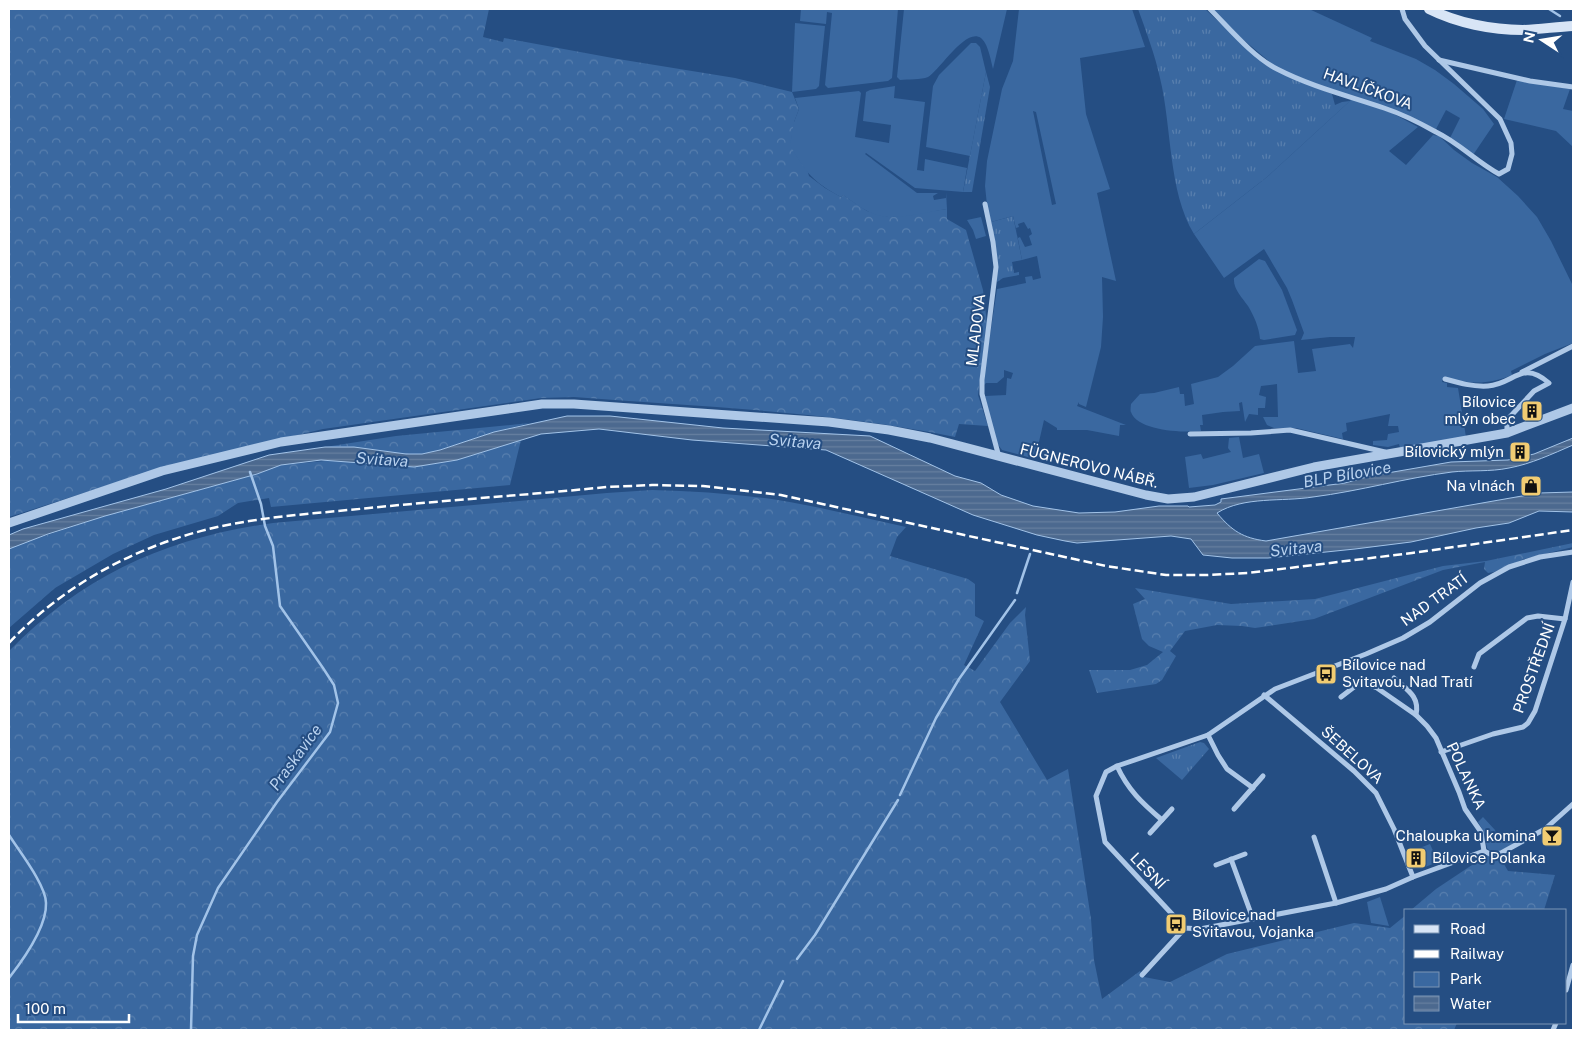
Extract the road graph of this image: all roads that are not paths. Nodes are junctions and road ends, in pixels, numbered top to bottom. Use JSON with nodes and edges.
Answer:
{"nodes":[{"id":1,"x":1210,"y":9,"type":"edge"},
{"id":2,"x":1402,"y":9,"type":"edge"},
{"id":3,"x":1429,"y":9,"type":"edge"},
{"id":4,"x":1573,"y":26,"type":"edge"},
{"id":5,"x":1438,"y":60,"type":"junction"},
{"id":6,"x":1573,"y":86,"type":"edge"},
{"id":7,"x":985,"y":204,"type":"dead end"},
{"id":8,"x":1573,"y":346,"type":"edge"},
{"id":9,"x":1522,"y":372,"type":"junction"},
{"id":10,"x":1445,"y":380,"type":"dead end"},
{"id":11,"x":1573,"y":408,"type":"edge"},
{"id":12,"x":1507,"y":433,"type":"junction"},
{"id":13,"x":1190,"y":434,"type":"dead end"},
{"id":14,"x":1388,"y":453,"type":"junction"},
{"id":15,"x":999,"y":457,"type":"junction"},
{"id":16,"x":9,"y":523,"type":"edge"},
{"id":17,"x":1573,"y":552,"type":"edge"},
{"id":18,"x":1573,"y":582,"type":"edge"},
{"id":19,"x":1572,"y":596,"type":"edge"},
{"id":20,"x":1565,"y":619,"type":"junction"},
{"id":21,"x":1474,"y":667,"type":"dead end"},
{"id":22,"x":1394,"y":678,"type":"dead end"},
{"id":23,"x":1264,"y":695,"type":"junction"},
{"id":24,"x":1341,"y":697,"type":"dead end"},
{"id":25,"x":1416,"y":715,"type":"junction"},
{"id":26,"x":1208,"y":735,"type":"junction"},
{"id":27,"x":1441,"y":752,"type":"junction"},
{"id":28,"x":1117,"y":766,"type":"junction"},
{"id":29,"x":1263,"y":776,"type":"dead end"},
{"id":30,"x":1253,"y":788,"type":"junction"},
{"id":31,"x":1573,"y":804,"type":"edge"},
{"id":32,"x":1172,"y":809,"type":"dead end"},
{"id":33,"x":1234,"y":809,"type":"dead end"},
{"id":34,"x":1162,"y":820,"type":"junction"},
{"id":35,"x":1150,"y":833,"type":"dead end"},
{"id":36,"x":1314,"y":837,"type":"dead end"},
{"id":37,"x":1484,"y":851,"type":"junction"},
{"id":38,"x":1245,"y":854,"type":"dead end"},
{"id":39,"x":1231,"y":859,"type":"junction"},
{"id":40,"x":1216,"y":865,"type":"dead end"},
{"id":41,"x":1413,"y":877,"type":"junction"},
{"id":42,"x":1336,"y":903,"type":"junction"},
{"id":43,"x":1253,"y":919,"type":"junction"},
{"id":44,"x":1185,"y":928,"type":"junction"},
{"id":45,"x":1573,"y":966,"type":"edge"},
{"id":46,"x":1142,"y":975,"type":"dead end"},
{"id":47,"x":1567,"y":987,"type":"edge"}],
"edges":[{"from":1,"to":5,"type":"street","name":"HAVLÍČKOVA"},
{"from":2,"to":5,"type":"street","name":"HAVLÍČKOVA"},
{"from":3,"to":4,"type":"main road"},
{"from":5,"to":6,"type":"street"},
{"from":7,"to":15,"type":"street","name":"MLADOVA"},
{"from":8,"to":9,"type":"street"},
{"from":9,"to":10,"type":"street"},
{"from":9,"to":12,"type":"street"},
{"from":11,"to":12,"type":"street","name":"FÜGNEROVO NÁBŘ."},
{"from":12,"to":14,"type":"street","name":"FÜGNEROVO NÁBŘ."},
{"from":13,"to":14,"type":"street","name":"FÜGNEROVO NÁBŘ."},
{"from":14,"to":15,"type":"street","name":"FÜGNEROVO NÁBŘ."},
{"from":15,"to":16,"type":"street","name":"FÜGNEROVO NÁBŘ."},
{"from":17,"to":23,"type":"street","name":"NAD TRATÍ"},
{"from":18,"to":19,"type":"street"},
{"from":19,"to":20,"type":"street"},
{"from":20,"to":21,"type":"street"},
{"from":20,"to":27,"type":"street","name":"PROSTŘEDNÍ"},
{"from":22,"to":25,"type":"street","name":"POLANKA"},
{"from":23,"to":26,"type":"street","name":"NAD TRATÍ"},
{"from":23,"to":41,"type":"street","name":"ŠEBELOVA"},
{"from":24,"to":25,"type":"street","name":"POLANKA"},
{"from":25,"to":27,"type":"street","name":"POLANKA"},
{"from":26,"to":28,"type":"street","name":"NAD TRATÍ"},
{"from":26,"to":30,"type":"street"},
{"from":27,"to":37,"type":"street","name":"POLANKA"},
{"from":28,"to":34,"type":"street"},
{"from":28,"to":44,"type":"street","name":"LESNÍ"},
{"from":29,"to":30,"type":"street"},
{"from":30,"to":33,"type":"street"},
{"from":31,"to":37,"type":"street"},
{"from":32,"to":34,"type":"street"},
{"from":34,"to":35,"type":"street"},
{"from":36,"to":42,"type":"street"},
{"from":37,"to":41,"type":"street"},
{"from":38,"to":39,"type":"street"},
{"from":39,"to":40,"type":"street"},
{"from":39,"to":43,"type":"street"},
{"from":41,"to":42,"type":"street"},
{"from":42,"to":43,"type":"street"},
{"from":43,"to":44,"type":"street"},
{"from":44,"to":46,"type":"street"},
{"from":45,"to":47,"type":"street"}]}
